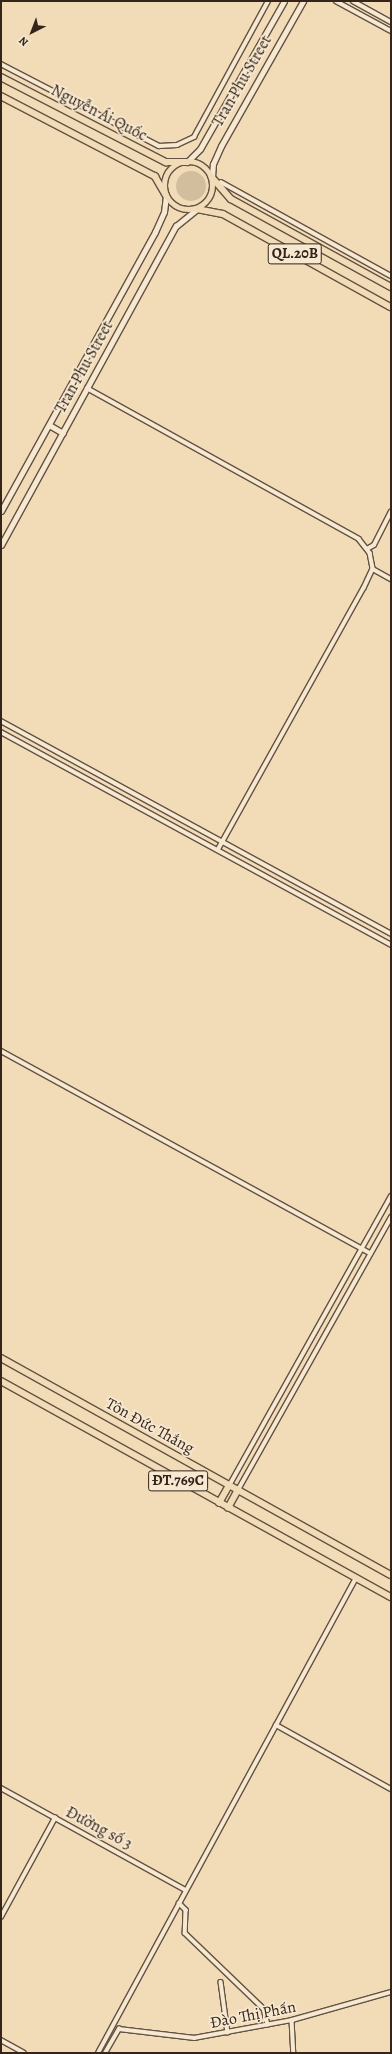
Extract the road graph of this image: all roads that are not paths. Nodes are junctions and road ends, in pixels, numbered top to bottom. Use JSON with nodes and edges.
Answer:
{"nodes":[{"id":1,"x":268,"y":1,"type":"edge"},
{"id":2,"x":284,"y":1,"type":"edge"},
{"id":3,"x":303,"y":1,"type":"edge"},
{"id":4,"x":336,"y":1,"type":"edge"},
{"id":5,"x":353,"y":1,"type":"edge"},
{"id":6,"x":391,"y":22,"type":"edge"},
{"id":7,"x":391,"y":31,"type":"edge"},
{"id":8,"x":1,"y":64,"type":"edge"},
{"id":9,"x":1,"y":77,"type":"edge"},
{"id":10,"x":1,"y":96,"type":"edge"},
{"id":11,"x":187,"y":162,"type":"junction"},
{"id":12,"x":212,"y":177,"type":"junction"},
{"id":13,"x":221,"y":182,"type":"dead end"},
{"id":14,"x":166,"y":195,"type":"junction"},
{"id":15,"x":197,"y":209,"type":"junction"},
{"id":16,"x":391,"y":276,"type":"edge"},
{"id":17,"x":391,"y":287,"type":"edge"},
{"id":18,"x":391,"y":307,"type":"edge"},
{"id":19,"x":87,"y":388,"type":"junction"},
{"id":20,"x":49,"y":425,"type":"junction"},
{"id":21,"x":63,"y":433,"type":"junction"},
{"id":22,"x":1,"y":511,"type":"edge"},
{"id":23,"x":391,"y":512,"type":"edge"},
{"id":24,"x":1,"y":545,"type":"edge"},
{"id":25,"x":368,"y":549,"type":"junction"},
{"id":26,"x":373,"y":569,"type":"junction"},
{"id":27,"x":391,"y":579,"type":"edge"},
{"id":28,"x":1,"y":721,"type":"edge"},
{"id":29,"x":1,"y":732,"type":"edge"},
{"id":30,"x":68,"y":757,"type":"junction"},
{"id":31,"x":64,"y":766,"type":"junction"},
{"id":32,"x":222,"y":842,"type":"junction"},
{"id":33,"x":218,"y":850,"type":"junction"},
{"id":34,"x":358,"y":916,"type":"junction"},
{"id":35,"x":354,"y":925,"type":"junction"},
{"id":36,"x":391,"y":934,"type":"edge"},
{"id":37,"x":391,"y":945,"type":"edge"},
{"id":38,"x":1,"y":1051,"type":"edge"},
{"id":39,"x":391,"y":1196,"type":"edge"},
{"id":40,"x":391,"y":1217,"type":"edge"},
{"id":41,"x":362,"y":1248,"type":"junction"},
{"id":42,"x":370,"y":1253,"type":"junction"},
{"id":43,"x":302,"y":1355,"type":"junction"},
{"id":44,"x":1,"y":1358,"type":"edge"},
{"id":45,"x":310,"y":1361,"type":"junction"},
{"id":46,"x":1,"y":1381,"type":"edge"},
{"id":47,"x":229,"y":1486,"type":"junction"},
{"id":48,"x":238,"y":1490,"type":"junction"},
{"id":49,"x":219,"y":1503,"type":"junction"},
{"id":50,"x":228,"y":1508,"type":"junction"},
{"id":51,"x":391,"y":1575,"type":"edge"},
{"id":52,"x":356,"y":1578,"type":"junction"},
{"id":53,"x":391,"y":1597,"type":"edge"},
{"id":54,"x":276,"y":1725,"type":"junction"},
{"id":55,"x":1,"y":1788,"type":"edge"},
{"id":56,"x":391,"y":1789,"type":"edge"},
{"id":57,"x":55,"y":1818,"type":"junction"},
{"id":58,"x":186,"y":1890,"type":"junction"},
{"id":59,"x":179,"y":1903,"type":"junction"},
{"id":60,"x":1,"y":1917,"type":"edge"},
{"id":61,"x":221,"y":1982,"type":"dead end"},
{"id":62,"x":391,"y":1992,"type":"edge"},
{"id":63,"x":292,"y":2020,"type":"junction"},
{"id":64,"x":268,"y":2025,"type":"junction"},
{"id":65,"x":228,"y":2032,"type":"junction"},
{"id":66,"x":1,"y":2040,"type":"edge"},
{"id":67,"x":24,"y":2053,"type":"edge"},
{"id":68,"x":98,"y":2053,"type":"edge"},
{"id":69,"x":105,"y":2053,"type":"edge"},
{"id":70,"x":294,"y":2053,"type":"edge"}],
"edges":[{"from":1,"to":8,"type":"street"},
{"from":2,"to":11,"type":"main road","name":"Tran Phu Street"},
{"from":3,"to":12,"type":"main road","name":"Tran Phu Street"},
{"from":4,"to":7,"type":"street"},
{"from":5,"to":6,"type":"street"},
{"from":9,"to":11,"type":"main road","name":"Nguyễn Ái Quốc"},
{"from":10,"to":14,"type":"main road","name":"Nguyễn Ái Quốc"},
{"from":11,"to":12,"type":"main road"},
{"from":11,"to":14,"type":"main road"},
{"from":12,"to":15,"type":"main road"},
{"from":12,"to":17,"type":"main road","number":"QL.20B"},
{"from":13,"to":16,"type":"street"},
{"from":14,"to":15,"type":"main road"},
{"from":14,"to":20,"type":"main road","name":"Tran Phu Street"},
{"from":15,"to":18,"type":"main road","number":"QL.20B"},
{"from":15,"to":19,"type":"main road","name":"Tran Phu Street"},
{"from":19,"to":21,"type":"main road","name":"Tran Phu Street"},
{"from":19,"to":25,"type":"street"},
{"from":20,"to":21,"type":"main road"},
{"from":20,"to":22,"type":"main road","name":"Tran Phu Street"},
{"from":21,"to":24,"type":"main road","name":"Tran Phu Street"},
{"from":23,"to":25,"type":"street"},
{"from":25,"to":26,"type":"street"},
{"from":26,"to":27,"type":"street"},
{"from":26,"to":32,"type":"street"},
{"from":28,"to":30,"type":"street"},
{"from":29,"to":31,"type":"street"},
{"from":30,"to":31,"type":"street"},
{"from":30,"to":32,"type":"street"},
{"from":31,"to":33,"type":"street"},
{"from":32,"to":33,"type":"street"},
{"from":32,"to":34,"type":"street"},
{"from":33,"to":35,"type":"street"},
{"from":34,"to":35,"type":"street"},
{"from":34,"to":36,"type":"street"},
{"from":35,"to":37,"type":"street"},
{"from":38,"to":41,"type":"street"},
{"from":39,"to":41,"type":"street"},
{"from":40,"to":42,"type":"street"},
{"from":41,"to":42,"type":"street"},
{"from":41,"to":43,"type":"street"},
{"from":42,"to":45,"type":"street"},
{"from":43,"to":45,"type":"street"},
{"from":43,"to":47,"type":"street"},
{"from":44,"to":47,"type":"main road","name":"Tôn Đức Thắng","number":"ĐT.769C"},
{"from":45,"to":48,"type":"street"},
{"from":46,"to":49,"type":"main road","number":"ĐT.769C"},
{"from":47,"to":48,"type":"main road","name":"Tôn Đức Thắng","number":"ĐT.769C"},
{"from":47,"to":49,"type":"main road"},
{"from":48,"to":50,"type":"main road"},
{"from":48,"to":51,"type":"main road","name":"Tôn Đức Thắng","number":"ĐT.769C"},
{"from":49,"to":50,"type":"main road","number":"ĐT.769C"},
{"from":50,"to":52,"type":"main road","number":"ĐT.769C"},
{"from":52,"to":53,"type":"main road","number":"ĐT.769C"},
{"from":52,"to":54,"type":"street"},
{"from":54,"to":56,"type":"street"},
{"from":54,"to":58,"type":"street"},
{"from":55,"to":57,"type":"street","name":"Đường số 3"},
{"from":57,"to":58,"type":"street","name":"Đường số 3"},
{"from":57,"to":60,"type":"street"},
{"from":58,"to":59,"type":"street"},
{"from":59,"to":64,"type":"street"},
{"from":59,"to":68,"type":"street"},
{"from":61,"to":65,"type":"street"},
{"from":62,"to":63,"type":"street","name":"Đào Thị Phấn"},
{"from":63,"to":64,"type":"street","name":"Đào Thị Phấn"},
{"from":63,"to":70,"type":"street"},
{"from":64,"to":65,"type":"street","name":"Đào Thị Phấn"},
{"from":65,"to":69,"type":"street","name":"Đào Thị Phấn"},
{"from":66,"to":67,"type":"street"}]}
